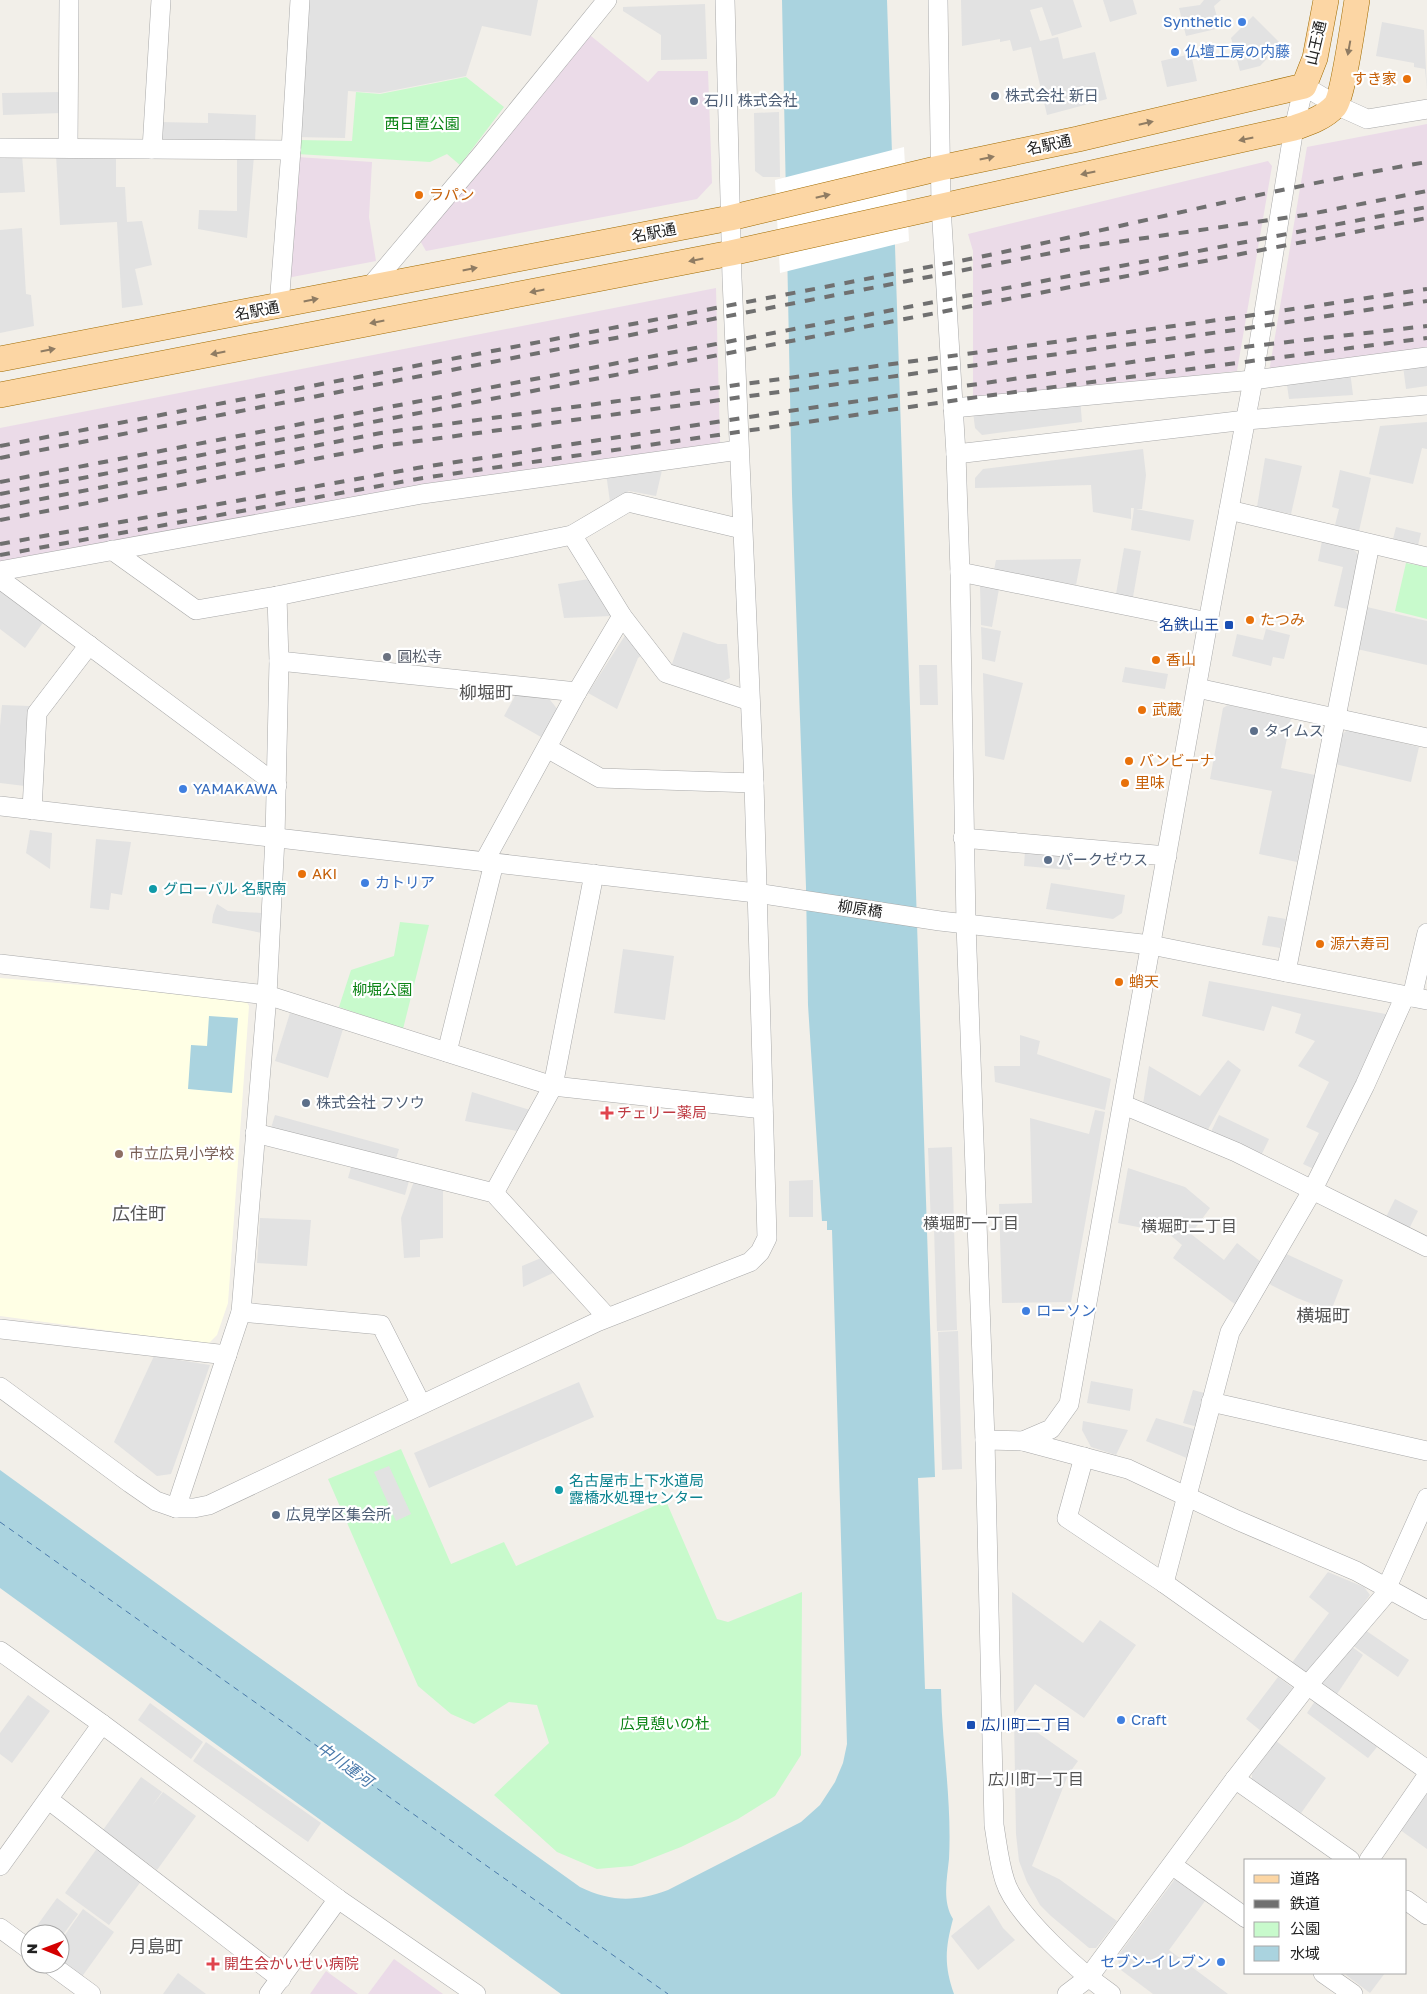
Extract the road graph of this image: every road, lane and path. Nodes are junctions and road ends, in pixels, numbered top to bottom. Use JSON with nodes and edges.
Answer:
{"nodes":[{"id":1,"x":70,"y":0,"type":"edge"},
{"id":2,"x":161,"y":0,"type":"edge"},
{"id":3,"x":300,"y":0,"type":"edge"},
{"id":4,"x":607,"y":0,"type":"edge"},
{"id":5,"x":724,"y":0,"type":"edge"},
{"id":6,"x":938,"y":0,"type":"edge"},
{"id":7,"x":1326,"y":0,"type":"edge"},
{"id":8,"x":1357,"y":0,"type":"edge"},
{"id":9,"x":1304,"y":86,"type":"junction"},
{"id":10,"x":1336,"y":105,"type":"junction"},
{"id":11,"x":1427,"y":109,"type":"edge"},
{"id":12,"x":1294,"y":128,"type":"junction"},
{"id":13,"x":0,"y":148,"type":"edge"},
{"id":14,"x":68,"y":148,"type":"junction"},
{"id":15,"x":152,"y":149,"type":"junction"},
{"id":16,"x":291,"y":150,"type":"junction"},
{"id":17,"x":940,"y":168,"type":"junction"},
{"id":18,"x":941,"y":206,"type":"junction"},
{"id":19,"x":730,"y":218,"type":"junction"},
{"id":20,"x":731,"y":253,"type":"junction"},
{"id":21,"x":369,"y":288,"type":"junction"},
{"id":22,"x":279,"y":306,"type":"junction"},
{"id":23,"x":1427,"y":357,"type":"edge"},
{"id":24,"x":0,"y":359,"type":"edge"},
{"id":25,"x":1253,"y":380,"type":"junction"},
{"id":26,"x":0,"y":395,"type":"edge"},
{"id":27,"x":1427,"y":405,"type":"edge"},
{"id":28,"x":953,"y":408,"type":"junction"},
{"id":29,"x":1246,"y":420,"type":"junction"},
{"id":30,"x":739,"y":450,"type":"junction"},
{"id":31,"x":956,"y":454,"type":"junction"},
{"id":32,"x":1229,"y":510,"type":"junction"},
{"id":33,"x":742,"y":529,"type":"junction"},
{"id":34,"x":572,"y":535,"type":"junction"},
{"id":35,"x":1370,"y":544,"type":"junction"},
{"id":36,"x":112,"y":550,"type":"junction"},
{"id":37,"x":1427,"y":557,"type":"edge"},
{"id":38,"x":0,"y":571,"type":"edge"},
{"id":39,"x":960,"y":572,"type":"junction"},
{"id":40,"x":0,"y":579,"type":"edge"},
{"id":41,"x":277,"y":596,"type":"junction"},
{"id":42,"x":622,"y":616,"type":"junction"},
{"id":43,"x":1208,"y":622,"type":"junction"},
{"id":44,"x":89,"y":645,"type":"junction"},
{"id":45,"x":279,"y":661,"type":"junction"},
{"id":46,"x":1197,"y":688,"type":"junction"},
{"id":47,"x":577,"y":692,"type":"junction"},
{"id":48,"x":750,"y":701,"type":"junction"},
{"id":49,"x":1337,"y":718,"type":"junction"},
{"id":50,"x":1427,"y":738,"type":"edge"},
{"id":51,"x":547,"y":748,"type":"junction"},
{"id":52,"x":754,"y":783,"type":"junction"},
{"id":53,"x":277,"y":785,"type":"junction"},
{"id":54,"x":0,"y":806,"type":"edge"},
{"id":55,"x":32,"y":810,"type":"junction"},
{"id":56,"x":275,"y":838,"type":"junction"},
{"id":57,"x":963,"y":838,"type":"junction"},
{"id":58,"x":1167,"y":856,"type":"junction"},
{"id":59,"x":489,"y":863,"type":"junction"},
{"id":60,"x":594,"y":874,"type":"junction"},
{"id":61,"x":756,"y":893,"type":"junction"},
{"id":62,"x":966,"y":924,"type":"junction"},
{"id":63,"x":1427,"y":933,"type":"edge"},
{"id":64,"x":1150,"y":945,"type":"junction"},
{"id":65,"x":0,"y":964,"type":"edge"},
{"id":66,"x":1286,"y":972,"type":"junction"},
{"id":67,"x":267,"y":995,"type":"junction"},
{"id":68,"x":1415,"y":998,"type":"edge"},
{"id":69,"x":447,"y":1052,"type":"junction"},
{"id":70,"x":553,"y":1086,"type":"junction"},
{"id":71,"x":1124,"y":1105,"type":"junction"},
{"id":72,"x":763,"y":1109,"type":"junction"},
{"id":73,"x":255,"y":1133,"type":"junction"},
{"id":74,"x":1312,"y":1191,"type":"junction"},
{"id":75,"x":494,"y":1193,"type":"junction"},
{"id":76,"x":1427,"y":1247,"type":"edge"},
{"id":77,"x":241,"y":1312,"type":"junction"},
{"id":78,"x":607,"y":1318,"type":"junction"},
{"id":79,"x":0,"y":1329,"type":"edge"},
{"id":80,"x":227,"y":1356,"type":"junction"},
{"id":81,"x":0,"y":1387,"type":"edge"},
{"id":82,"x":1211,"y":1402,"type":"junction"},
{"id":83,"x":420,"y":1404,"type":"junction"},
{"id":84,"x":985,"y":1440,"type":"junction"},
{"id":85,"x":1023,"y":1441,"type":"junction"},
{"id":86,"x":1427,"y":1451,"type":"edge"},
{"id":87,"x":1084,"y":1457,"type":"junction"},
{"id":88,"x":1187,"y":1496,"type":"junction"},
{"id":89,"x":1427,"y":1498,"type":"edge"},
{"id":90,"x":176,"y":1508,"type":"junction"},
{"id":91,"x":1164,"y":1583,"type":"junction"},
{"id":92,"x":1388,"y":1588,"type":"junction"},
{"id":93,"x":1427,"y":1610,"type":"edge"},
{"id":94,"x":1,"y":1654,"type":"edge"},
{"id":95,"x":1308,"y":1686,"type":"junction"},
{"id":96,"x":102,"y":1724,"type":"junction"},
{"id":97,"x":1427,"y":1770,"type":"edge"},
{"id":98,"x":1427,"y":1776,"type":"edge"},
{"id":99,"x":1235,"y":1779,"type":"junction"},
{"id":100,"x":49,"y":1800,"type":"junction"},
{"id":101,"x":1349,"y":1859,"type":"edge"},
{"id":102,"x":1370,"y":1859,"type":"edge"},
{"id":103,"x":1172,"y":1865,"type":"junction"},
{"id":104,"x":0,"y":1866,"type":"edge"},
{"id":105,"x":338,"y":1899,"type":"junction"},
{"id":106,"x":1407,"y":1901,"type":"edge"},
{"id":107,"x":1427,"y":1915,"type":"edge"},
{"id":108,"x":1244,"y":1917,"type":"edge"},
{"id":109,"x":0,"y":1928,"type":"edge"},
{"id":110,"x":20,"y":1943,"type":"edge"},
{"id":111,"x":64,"y":1974,"type":"edge"},
{"id":112,"x":1324,"y":1974,"type":"edge"},
{"id":113,"x":1088,"y":1978,"type":"junction"},
{"id":114,"x":281,"y":1979,"type":"junction"},
{"id":115,"x":91,"y":1994,"type":"edge"},
{"id":116,"x":269,"y":1994,"type":"edge"},
{"id":117,"x":476,"y":1994,"type":"edge"},
{"id":118,"x":1067,"y":1994,"type":"edge"},
{"id":119,"x":1111,"y":1994,"type":"edge"},
{"id":120,"x":1353,"y":1994,"type":"edge"}],
"edges":[{"from":1,"to":14,"type":"street"},
{"from":2,"to":15,"type":"street"},
{"from":3,"to":16,"type":"street"},
{"from":4,"to":21,"type":"street"},
{"from":5,"to":19,"type":"street"},
{"from":6,"to":17,"type":"street"},
{"from":7,"to":9,"type":"main road","name":"山王通"},
{"from":8,"to":10,"type":"main road","one_way":true},
{"from":9,"to":10,"type":"street"},
{"from":9,"to":12,"type":"street"},
{"from":17,"to":9,"type":"main road","name":"名駅通","one_way":true},
{"from":10,"to":11,"type":"street"},
{"from":10,"to":12,"type":"main road"},
{"from":12,"to":18,"type":"main road","one_way":true},
{"from":12,"to":25,"type":"street"},
{"from":13,"to":14,"type":"street"},
{"from":14,"to":15,"type":"street"},
{"from":15,"to":16,"type":"street"},
{"from":16,"to":22,"type":"street"},
{"from":17,"to":18,"type":"street"},
{"from":19,"to":17,"type":"main road","name":"名駅通","one_way":true},
{"from":18,"to":20,"type":"main road"},
{"from":18,"to":28,"type":"street"},
{"from":19,"to":20,"type":"street"},
{"from":21,"to":19,"type":"main road","name":"名駅通","one_way":true},
{"from":20,"to":26,"type":"main road","one_way":true},
{"from":20,"to":30,"type":"street"},
{"from":22,"to":21,"type":"main road","name":"名駅通","one_way":true},
{"from":24,"to":22,"type":"main road","name":"名駅通","one_way":true},
{"from":23,"to":25,"type":"street"},
{"from":25,"to":28,"type":"street"},
{"from":25,"to":29,"type":"street"},
{"from":27,"to":29,"type":"street"},
{"from":28,"to":31,"type":"street"},
{"from":29,"to":31,"type":"street"},
{"from":29,"to":32,"type":"street"},
{"from":30,"to":33,"type":"street"},
{"from":30,"to":36,"type":"street"},
{"from":31,"to":39,"type":"street"},
{"from":32,"to":35,"type":"street"},
{"from":32,"to":43,"type":"street"},
{"from":33,"to":34,"type":"street"},
{"from":33,"to":48,"type":"street"},
{"from":34,"to":41,"type":"street"},
{"from":34,"to":42,"type":"street"},
{"from":35,"to":37,"type":"street"},
{"from":35,"to":49,"type":"street"},
{"from":36,"to":38,"type":"street"},
{"from":36,"to":41,"type":"street"},
{"from":39,"to":43,"type":"street"},
{"from":39,"to":57,"type":"street"},
{"from":40,"to":44,"type":"street"},
{"from":41,"to":45,"type":"street"},
{"from":42,"to":47,"type":"street"},
{"from":42,"to":48,"type":"street"},
{"from":43,"to":46,"type":"street"},
{"from":44,"to":53,"type":"street"},
{"from":44,"to":55,"type":"street"},
{"from":45,"to":47,"type":"street"},
{"from":45,"to":53,"type":"street"},
{"from":46,"to":49,"type":"street"},
{"from":46,"to":58,"type":"street"},
{"from":47,"to":51,"type":"street"},
{"from":48,"to":52,"type":"street"},
{"from":49,"to":50,"type":"street"},
{"from":49,"to":66,"type":"street"},
{"from":51,"to":52,"type":"street"},
{"from":51,"to":59,"type":"street"},
{"from":52,"to":61,"type":"street"},
{"from":53,"to":56,"type":"street"},
{"from":54,"to":55,"type":"street","name":"柳原橋"},
{"from":55,"to":56,"type":"street","name":"柳原橋"},
{"from":56,"to":59,"type":"street","name":"柳原橋"},
{"from":56,"to":67,"type":"street"},
{"from":57,"to":58,"type":"street"},
{"from":57,"to":62,"type":"street"},
{"from":58,"to":64,"type":"street"},
{"from":59,"to":60,"type":"street","name":"柳原橋"},
{"from":59,"to":69,"type":"street"},
{"from":60,"to":61,"type":"street","name":"柳原橋"},
{"from":60,"to":70,"type":"street"},
{"from":61,"to":62,"type":"street","name":"柳原橋"},
{"from":61,"to":72,"type":"street"},
{"from":62,"to":64,"type":"street","name":"柳原橋"},
{"from":62,"to":84,"type":"street"},
{"from":63,"to":68,"type":"street"},
{"from":64,"to":66,"type":"street","name":"柳原橋"},
{"from":64,"to":71,"type":"street"},
{"from":65,"to":67,"type":"street"},
{"from":66,"to":68,"type":"street","name":"柳原橋"},
{"from":67,"to":69,"type":"street"},
{"from":67,"to":73,"type":"street"},
{"from":68,"to":74,"type":"street"},
{"from":69,"to":70,"type":"street"},
{"from":70,"to":72,"type":"street"},
{"from":70,"to":75,"type":"street"},
{"from":71,"to":74,"type":"street"},
{"from":71,"to":85,"type":"street"},
{"from":72,"to":78,"type":"street"},
{"from":73,"to":75,"type":"street"},
{"from":73,"to":77,"type":"street"},
{"from":74,"to":76,"type":"street"},
{"from":74,"to":82,"type":"street"},
{"from":75,"to":78,"type":"street"},
{"from":77,"to":80,"type":"street"},
{"from":77,"to":83,"type":"street"},
{"from":78,"to":83,"type":"street"},
{"from":79,"to":80,"type":"street"},
{"from":80,"to":90,"type":"street"},
{"from":81,"to":90,"type":"street"},
{"from":82,"to":86,"type":"street"},
{"from":82,"to":88,"type":"street"},
{"from":83,"to":90,"type":"street"},
{"from":84,"to":85,"type":"street"},
{"from":84,"to":113,"type":"street"},
{"from":85,"to":87,"type":"street"},
{"from":87,"to":88,"type":"street"},
{"from":87,"to":91,"type":"street"},
{"from":88,"to":91,"type":"street"},
{"from":88,"to":92,"type":"street"},
{"from":89,"to":92,"type":"street"},
{"from":91,"to":95,"type":"street"},
{"from":92,"to":93,"type":"street"},
{"from":92,"to":95,"type":"street"},
{"from":94,"to":96,"type":"street"},
{"from":95,"to":97,"type":"street"},
{"from":95,"to":99,"type":"street"},
{"from":96,"to":100,"type":"street"},
{"from":96,"to":105,"type":"street"},
{"from":98,"to":102,"type":"street"},
{"from":99,"to":101,"type":"street"},
{"from":99,"to":103,"type":"street"},
{"from":100,"to":104,"type":"street"},
{"from":100,"to":114,"type":"street"},
{"from":103,"to":108,"type":"street"},
{"from":103,"to":113,"type":"street"},
{"from":105,"to":114,"type":"street"},
{"from":105,"to":117,"type":"street"},
{"from":106,"to":107,"type":"street"},
{"from":109,"to":110,"type":"street"},
{"from":111,"to":115,"type":"street"},
{"from":112,"to":120,"type":"street"},
{"from":113,"to":118,"type":"street"},
{"from":113,"to":119,"type":"street"},
{"from":114,"to":116,"type":"street"}]}
